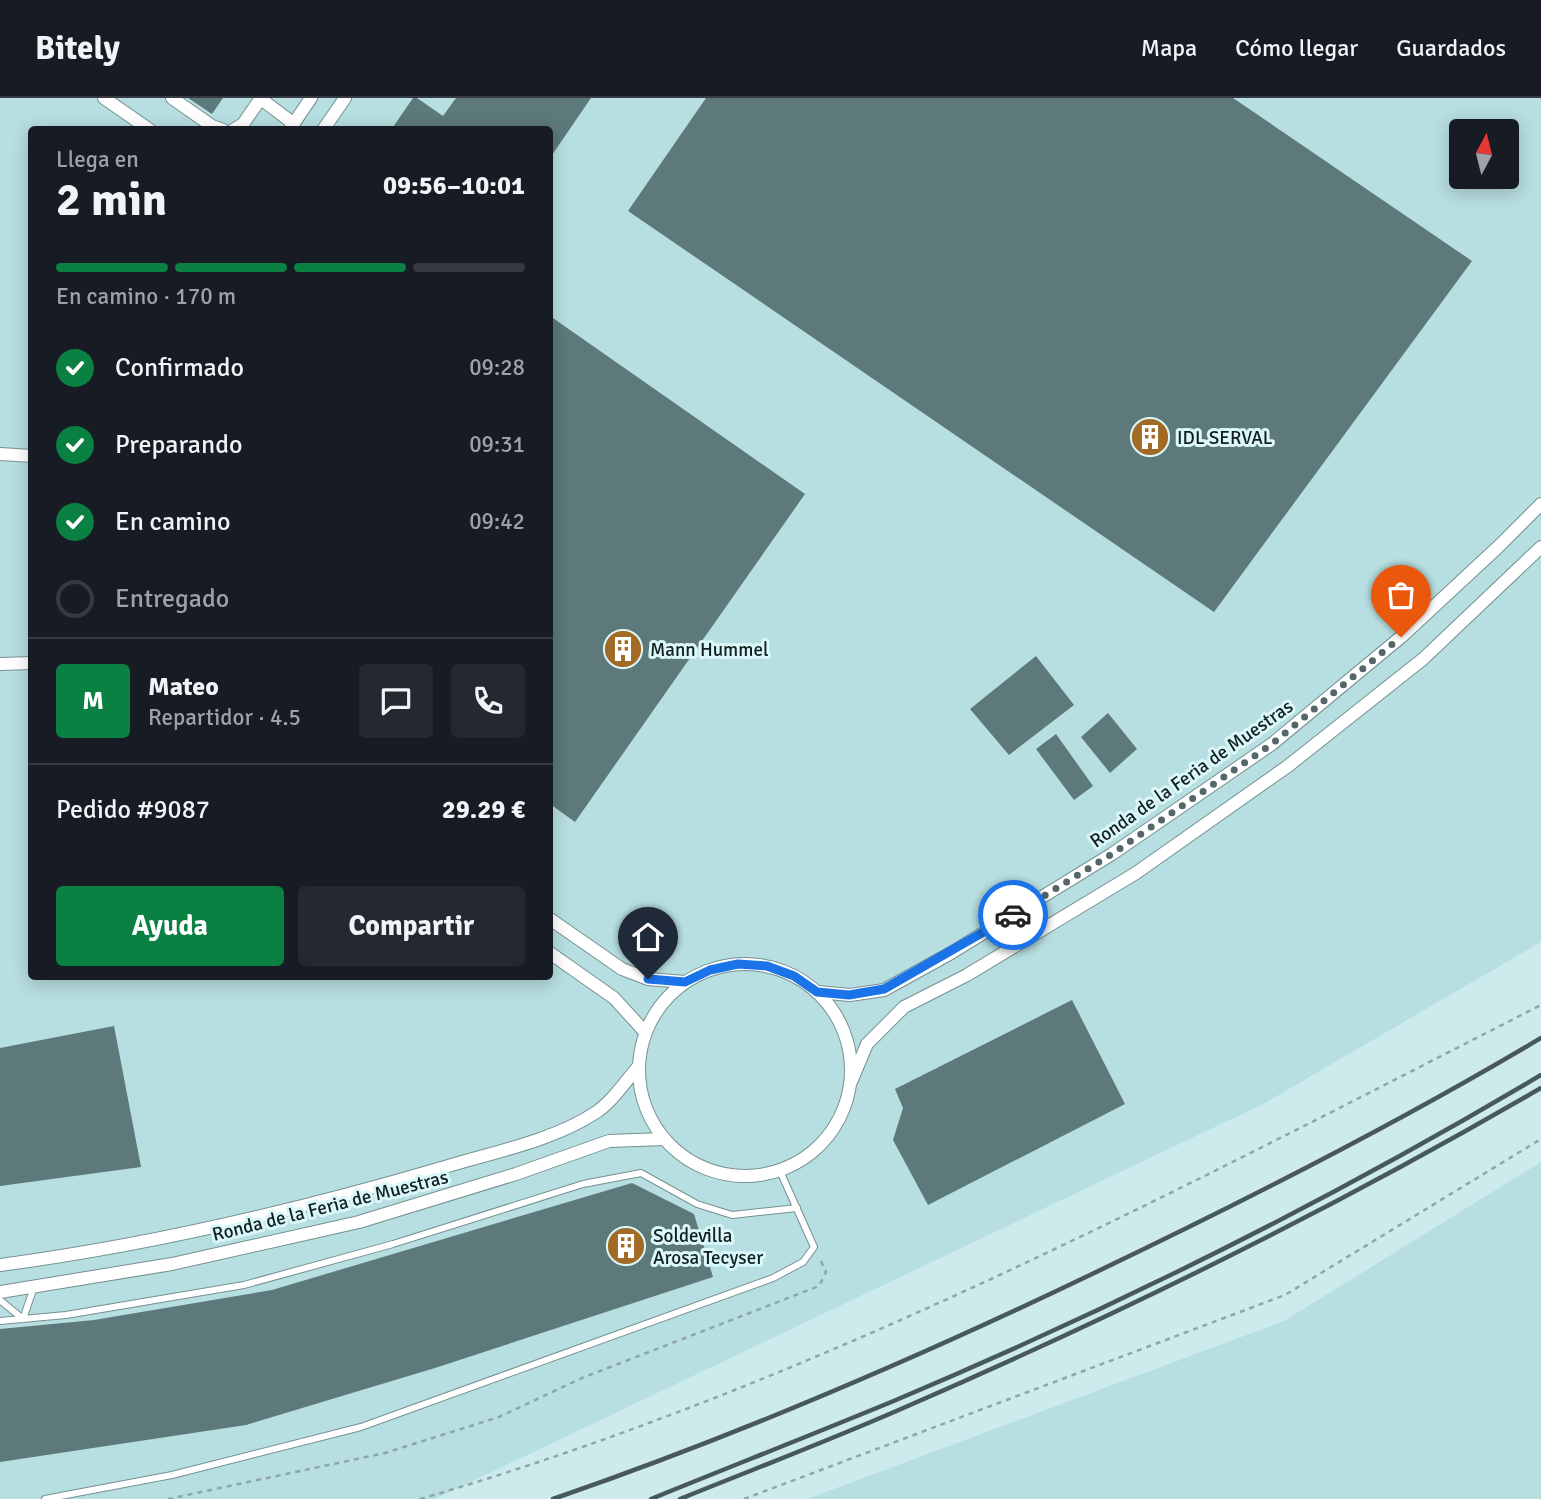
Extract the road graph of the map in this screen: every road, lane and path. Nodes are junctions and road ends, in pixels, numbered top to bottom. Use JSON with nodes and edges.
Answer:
{"nodes":[{"id":1,"x":104,"y":98,"type":"edge"},
{"id":2,"x":173,"y":98,"type":"edge"},
{"id":3,"x":261,"y":98,"type":"edge"},
{"id":4,"x":311,"y":98,"type":"edge"},
{"id":5,"x":345,"y":98,"type":"edge"},
{"id":6,"x":144,"y":126,"type":"edge"},
{"id":7,"x":212,"y":126,"type":"edge"},
{"id":8,"x":240,"y":126,"type":"edge"},
{"id":9,"x":291,"y":126,"type":"edge"},
{"id":10,"x":293,"y":126,"type":"edge"},
{"id":11,"x":326,"y":126,"type":"edge"},
{"id":12,"x":0,"y":454,"type":"edge"},
{"id":13,"x":28,"y":456,"type":"edge"},
{"id":14,"x":1541,"y":504,"type":"edge"},
{"id":15,"x":1541,"y":547,"type":"edge"},
{"id":16,"x":28,"y":663,"type":"edge"},
{"id":17,"x":0,"y":664,"type":"edge"},
{"id":18,"x":553,"y":921,"type":"edge"},
{"id":19,"x":553,"y":955,"type":"edge"},
{"id":20,"x":685,"y":982,"type":"junction"},
{"id":21,"x":817,"y":992,"type":"junction"},
{"id":22,"x":1541,"y":1004,"type":"edge"},
{"id":23,"x":645,"y":1032,"type":"junction"},
{"id":24,"x":638,"y":1067,"type":"junction"},
{"id":25,"x":851,"y":1082,"type":"junction"},
{"id":26,"x":664,"y":1139,"type":"junction"},
{"id":27,"x":1541,"y":1139,"type":"edge"},
{"id":28,"x":780,"y":1171,"type":"junction"},
{"id":29,"x":797,"y":1208,"type":"junction"},
{"id":30,"x":814,"y":1247,"type":"junction"},
{"id":31,"x":0,"y":1265,"type":"edge"},
{"id":32,"x":34,"y":1287,"type":"junction"},
{"id":33,"x":0,"y":1292,"type":"edge"},
{"id":34,"x":0,"y":1300,"type":"edge"},
{"id":35,"x":23,"y":1319,"type":"junction"},
{"id":36,"x":0,"y":1321,"type":"edge"},
{"id":37,"x":46,"y":1499,"type":"edge"},
{"id":38,"x":168,"y":1499,"type":"edge"},
{"id":39,"x":420,"y":1499,"type":"edge"},
{"id":40,"x":744,"y":1499,"type":"edge"}],
"edges":[{"from":1,"to":6,"type":"street"},
{"from":2,"to":7,"type":"street"},
{"from":3,"to":8,"type":"street"},
{"from":3,"to":9,"type":"street"},
{"from":4,"to":10,"type":"street"},
{"from":5,"to":11,"type":"street"},
{"from":12,"to":13,"type":"street"},
{"from":14,"to":21,"type":"street","name":"Ronda de la Feria de Muestras"},
{"from":15,"to":25,"type":"street","name":"Ronda de la Feria de Muestras"},
{"from":16,"to":17,"type":"street"},
{"from":18,"to":20,"type":"street"},
{"from":19,"to":23,"type":"street"},
{"from":20,"to":21,"type":"street","name":"Ronda de la Feria de Muestras"},
{"from":20,"to":23,"type":"street","name":"Ronda de la Feria de Muestras"},
{"from":21,"to":25,"type":"street","name":"Ronda de la Feria de Muestras"},
{"from":22,"to":39,"type":"path"},
{"from":23,"to":24,"type":"street","name":"Ronda de la Feria de Muestras"},
{"from":24,"to":26,"type":"street","name":"Ronda de la Feria de Muestras"},
{"from":24,"to":31,"type":"street","name":"Ronda de la Feria de Muestras"},
{"from":25,"to":28,"type":"street","name":"Ronda de la Feria de Muestras"},
{"from":26,"to":28,"type":"street","name":"Ronda de la Feria de Muestras"},
{"from":26,"to":32,"type":"street","name":"Ronda de la Feria de Muestras"},
{"from":27,"to":40,"type":"path"},
{"from":28,"to":29,"type":"lane"},
{"from":29,"to":30,"type":"lane"},
{"from":29,"to":35,"type":"lane"},
{"from":30,"to":37,"type":"lane"},
{"from":30,"to":38,"type":"path"},
{"from":32,"to":33,"type":"street","name":"Ronda de la Feria de Muestras"},
{"from":32,"to":35,"type":"lane"},
{"from":34,"to":35,"type":"lane"},
{"from":35,"to":36,"type":"lane"}]}
